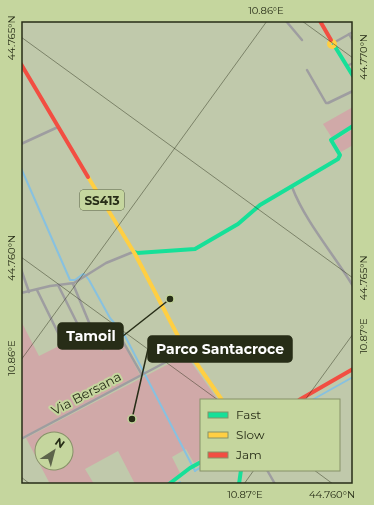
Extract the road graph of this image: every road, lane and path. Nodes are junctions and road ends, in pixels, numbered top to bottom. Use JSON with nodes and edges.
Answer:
{"nodes":[{"id":1,"x":286,"y":21,"type":"edge"},
{"id":2,"x":320,"y":21,"type":"edge"},
{"id":3,"x":353,"y":32,"type":"edge"},
{"id":4,"x":349,"y":34,"type":"junction"},
{"id":5,"x":302,"y":40,"type":"dead end"},
{"id":6,"x":353,"y":41,"type":"edge"},
{"id":7,"x":332,"y":43,"type":"junction"},
{"id":8,"x":353,"y":62,"type":"edge"},
{"id":9,"x":21,"y":64,"type":"edge"},
{"id":10,"x":347,"y":66,"type":"junction"},
{"id":11,"x":307,"y":70,"type":"dead end"},
{"id":12,"x":353,"y":76,"type":"edge"},
{"id":13,"x":353,"y":90,"type":"edge"},
{"id":14,"x":353,"y":126,"type":"edge"},
{"id":15,"x":58,"y":127,"type":"junction"},
{"id":16,"x":21,"y":144,"type":"edge"},
{"id":17,"x":292,"y":187,"type":"junction"},
{"id":18,"x":134,"y":252,"type":"junction"},
{"id":19,"x":21,"y":269,"type":"edge"},
{"id":20,"x":73,"y":284,"type":"junction"},
{"id":21,"x":58,"y":285,"type":"junction"},
{"id":22,"x":353,"y":286,"type":"edge"},
{"id":23,"x":37,"y":290,"type":"junction"},
{"id":24,"x":29,"y":292,"type":"junction"},
{"id":25,"x":21,"y":293,"type":"edge"},
{"id":26,"x":83,"y":335,"type":"dead end"},
{"id":27,"x":63,"y":343,"type":"dead end"},
{"id":28,"x":181,"y":354,"type":"dead end"},
{"id":29,"x":353,"y":369,"type":"edge"},
{"id":30,"x":142,"y":375,"type":"junction"},
{"id":31,"x":221,"y":399,"type":"edge"},
{"id":32,"x":301,"y":399,"type":"edge"},
{"id":33,"x":21,"y":439,"type":"edge"},
{"id":34,"x":200,"y":462,"type":"edge"},
{"id":35,"x":241,"y":471,"type":"edge"},
{"id":36,"x":268,"y":471,"type":"edge"},
{"id":37,"x":169,"y":484,"type":"edge"},
{"id":38,"x":239,"y":484,"type":"edge"},
{"id":39,"x":275,"y":484,"type":"edge"}],
"edges":[{"from":1,"to":5,"type":"street"},
{"from":2,"to":7,"type":"main road"},
{"from":3,"to":4,"type":"street"},
{"from":4,"to":6,"type":"street"},
{"from":4,"to":7,"type":"street"},
{"from":7,"to":10,"type":"main road"},
{"from":8,"to":10,"type":"street"},
{"from":9,"to":15,"type":"main road","number":"SS413"},
{"from":10,"to":12,"type":"main road"},
{"from":11,"to":13,"type":"street"},
{"from":14,"to":17,"type":"main road"},
{"from":15,"to":16,"type":"street"},
{"from":15,"to":18,"type":"main road","number":"SS413"},
{"from":17,"to":18,"type":"main road"},
{"from":17,"to":22,"type":"street"},
{"from":18,"to":20,"type":"street"},
{"from":18,"to":31,"type":"main road","number":"SS413"},
{"from":19,"to":24,"type":"street"},
{"from":20,"to":21,"type":"street"},
{"from":20,"to":30,"type":"street"},
{"from":21,"to":23,"type":"street"},
{"from":21,"to":26,"type":"street"},
{"from":23,"to":24,"type":"street"},
{"from":23,"to":27,"type":"street"},
{"from":24,"to":25,"type":"street"},
{"from":28,"to":30,"type":"street","name":"Via Bersana"},
{"from":29,"to":32,"type":"main road"},
{"from":30,"to":33,"type":"street","name":"Via Bersana"},
{"from":34,"to":37,"type":"main road"},
{"from":35,"to":38,"type":"main road"},
{"from":36,"to":39,"type":"street"}]}
